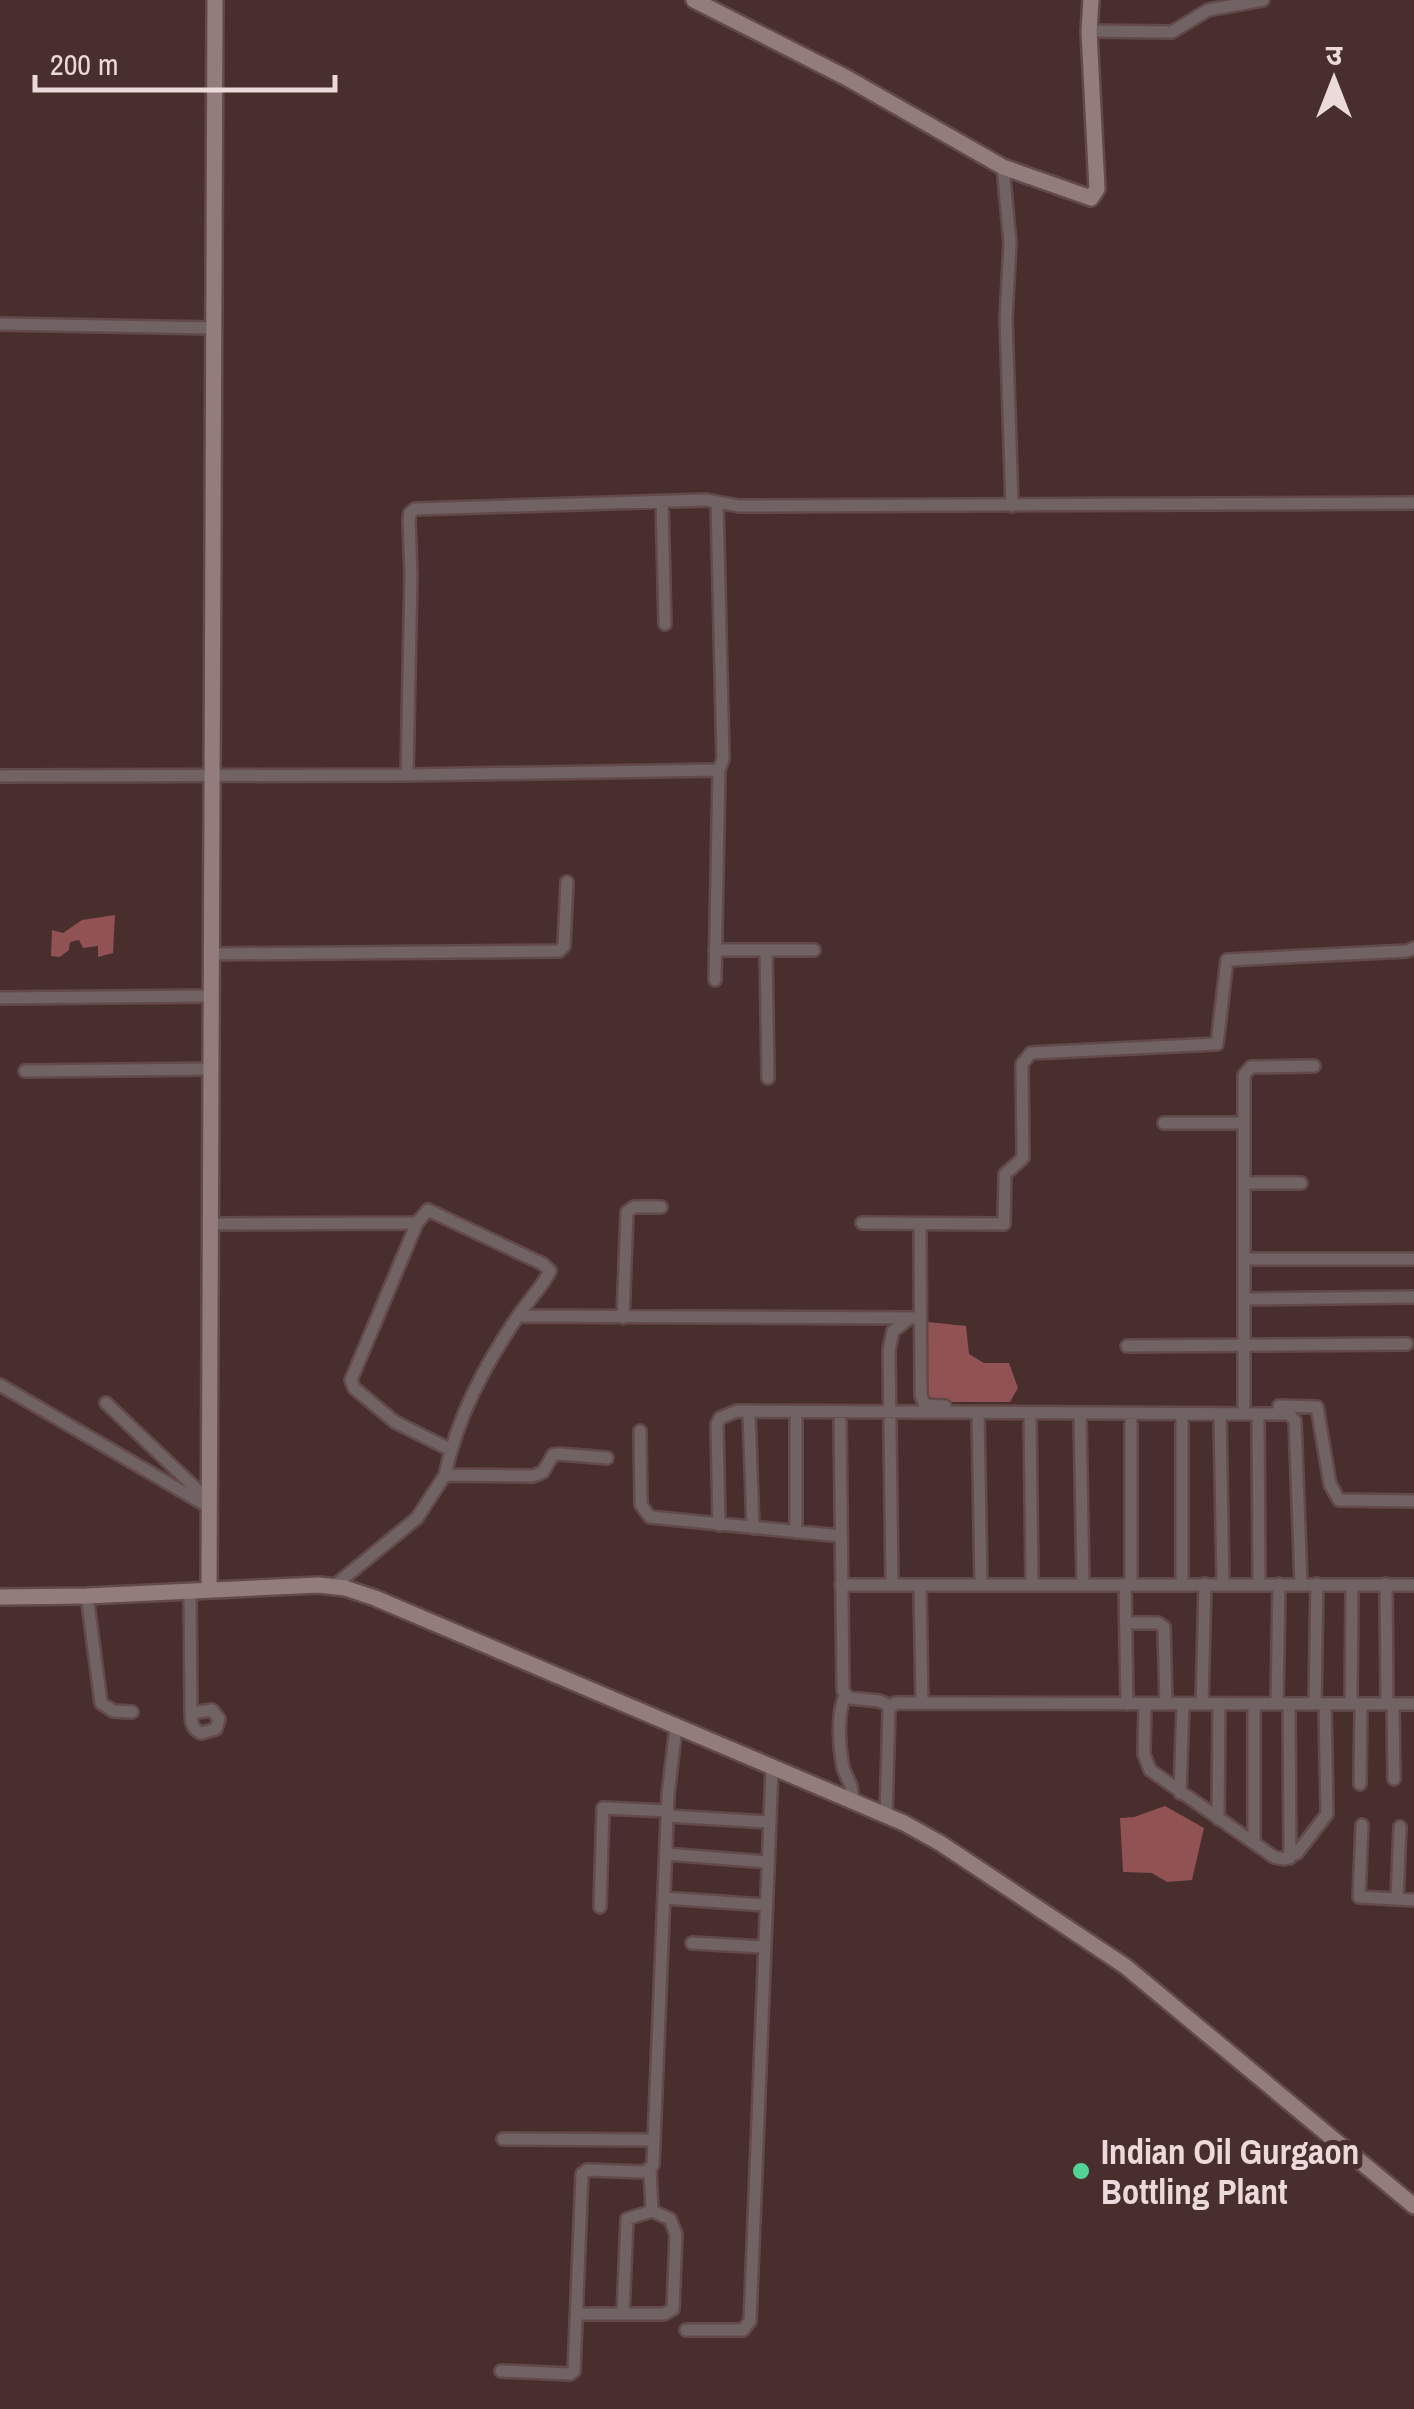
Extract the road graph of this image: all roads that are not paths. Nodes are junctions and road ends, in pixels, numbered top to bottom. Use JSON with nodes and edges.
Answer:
{"nodes":[{"id":1,"x":215,"y":0,"type":"edge"},
{"id":2,"x":694,"y":0,"type":"edge"},
{"id":3,"x":1091,"y":0,"type":"edge"},
{"id":4,"x":1264,"y":0,"type":"edge"},
{"id":5,"x":1089,"y":32,"type":"junction"},
{"id":6,"x":1004,"y":167,"type":"junction"},
{"id":7,"x":0,"y":324,"type":"edge"},
{"id":8,"x":214,"y":328,"type":"junction"},
{"id":9,"x":662,"y":502,"type":"junction"},
{"id":10,"x":717,"y":502,"type":"junction"},
{"id":11,"x":1414,"y":503,"type":"edge"},
{"id":12,"x":1012,"y":506,"type":"junction"},
{"id":13,"x":666,"y":624,"type":"dead end"},
{"id":14,"x":719,"y":770,"type":"junction"},
{"id":15,"x":212,"y":774,"type":"junction"},
{"id":16,"x":0,"y":776,"type":"edge"},
{"id":17,"x":407,"y":776,"type":"junction"},
{"id":18,"x":566,"y":882,"type":"dead end"},
{"id":19,"x":1414,"y":948,"type":"edge"},
{"id":20,"x":716,"y":950,"type":"junction"},
{"id":21,"x":766,"y":950,"type":"junction"},
{"id":22,"x":814,"y":950,"type":"dead end"},
{"id":23,"x":211,"y":954,"type":"junction"},
{"id":24,"x":715,"y":980,"type":"dead end"},
{"id":25,"x":211,"y":996,"type":"junction"},
{"id":26,"x":0,"y":998,"type":"edge"},
{"id":27,"x":1314,"y":1066,"type":"dead end"},
{"id":28,"x":211,"y":1068,"type":"junction"},
{"id":29,"x":25,"y":1071,"type":"dead end"},
{"id":30,"x":768,"y":1078,"type":"dead end"},
{"id":31,"x":1244,"y":1122,"type":"junction"},
{"id":32,"x":1164,"y":1123,"type":"dead end"},
{"id":33,"x":1244,"y":1183,"type":"junction"},
{"id":34,"x":1302,"y":1183,"type":"dead end"},
{"id":35,"x":661,"y":1208,"type":"dead end"},
{"id":36,"x":862,"y":1223,"type":"dead end"},
{"id":37,"x":210,"y":1224,"type":"junction"},
{"id":38,"x":417,"y":1224,"type":"junction"},
{"id":39,"x":920,"y":1226,"type":"junction"},
{"id":40,"x":1244,"y":1259,"type":"junction"},
{"id":41,"x":1412,"y":1259,"type":"edge"},
{"id":42,"x":1414,"y":1297,"type":"edge"},
{"id":43,"x":1244,"y":1298,"type":"junction"},
{"id":44,"x":518,"y":1316,"type":"junction"},
{"id":45,"x":623,"y":1318,"type":"junction"},
{"id":46,"x":915,"y":1318,"type":"junction"},
{"id":47,"x":1406,"y":1344,"type":"dead end"},
{"id":48,"x":1127,"y":1346,"type":"dead end"},
{"id":49,"x":1244,"y":1346,"type":"junction"},
{"id":50,"x":0,"y":1385,"type":"edge"},
{"id":51,"x":106,"y":1403,"type":"dead end"},
{"id":52,"x":1244,"y":1406,"type":"junction"},
{"id":53,"x":749,"y":1410,"type":"junction"},
{"id":54,"x":796,"y":1412,"type":"junction"},
{"id":55,"x":840,"y":1413,"type":"junction"},
{"id":56,"x":890,"y":1414,"type":"junction"},
{"id":57,"x":978,"y":1414,"type":"junction"},
{"id":58,"x":1030,"y":1414,"type":"junction"},
{"id":59,"x":1080,"y":1414,"type":"junction"},
{"id":60,"x":1131,"y":1414,"type":"junction"},
{"id":61,"x":1182,"y":1414,"type":"junction"},
{"id":62,"x":1220,"y":1414,"type":"junction"},
{"id":63,"x":1258,"y":1414,"type":"junction"},
{"id":64,"x":640,"y":1431,"type":"dead end"},
{"id":65,"x":451,"y":1450,"type":"junction"},
{"id":66,"x":608,"y":1458,"type":"dead end"},
{"id":67,"x":445,"y":1475,"type":"junction"},
{"id":68,"x":1414,"y":1501,"type":"edge"},
{"id":69,"x":209,"y":1504,"type":"junction"},
{"id":70,"x":718,"y":1526,"type":"junction"},
{"id":71,"x":753,"y":1528,"type":"junction"},
{"id":72,"x":796,"y":1532,"type":"junction"},
{"id":73,"x":841,"y":1536,"type":"junction"},
{"id":74,"x":981,"y":1584,"type":"junction"},
{"id":75,"x":1032,"y":1584,"type":"junction"},
{"id":76,"x":1083,"y":1584,"type":"junction"},
{"id":77,"x":1128,"y":1584,"type":"junction"},
{"id":78,"x":1182,"y":1584,"type":"junction"},
{"id":79,"x":1205,"y":1584,"type":"junction"},
{"id":80,"x":1224,"y":1584,"type":"junction"},
{"id":81,"x":1259,"y":1584,"type":"junction"},
{"id":82,"x":1279,"y":1584,"type":"junction"},
{"id":83,"x":1301,"y":1584,"type":"junction"},
{"id":84,"x":1316,"y":1584,"type":"junction"},
{"id":85,"x":1386,"y":1584,"type":"junction"},
{"id":86,"x":1414,"y":1584,"type":"edge"},
{"id":87,"x":841,"y":1585,"type":"junction"},
{"id":88,"x":892,"y":1585,"type":"junction"},
{"id":89,"x":920,"y":1585,"type":"junction"},
{"id":90,"x":1352,"y":1585,"type":"junction"},
{"id":91,"x":334,"y":1586,"type":"junction"},
{"id":92,"x":209,"y":1590,"type":"junction"},
{"id":93,"x":190,"y":1591,"type":"junction"},
{"id":94,"x":87,"y":1596,"type":"junction"},
{"id":95,"x":0,"y":1597,"type":"edge"},
{"id":96,"x":1126,"y":1622,"type":"junction"},
{"id":97,"x":845,"y":1696,"type":"junction"},
{"id":98,"x":922,"y":1704,"type":"junction"},
{"id":99,"x":1127,"y":1704,"type":"junction"},
{"id":100,"x":1145,"y":1704,"type":"junction"},
{"id":101,"x":1166,"y":1704,"type":"junction"},
{"id":102,"x":1183,"y":1704,"type":"junction"},
{"id":103,"x":1202,"y":1704,"type":"junction"},
{"id":104,"x":1219,"y":1704,"type":"junction"},
{"id":105,"x":1254,"y":1704,"type":"junction"},
{"id":106,"x":1283,"y":1704,"type":"junction"},
{"id":107,"x":1320,"y":1704,"type":"junction"},
{"id":108,"x":1356,"y":1704,"type":"junction"},
{"id":109,"x":1390,"y":1704,"type":"junction"},
{"id":110,"x":1414,"y":1704,"type":"edge"},
{"id":111,"x":891,"y":1706,"type":"junction"},
{"id":112,"x":132,"y":1712,"type":"dead end"},
{"id":113,"x":191,"y":1712,"type":"dead end"},
{"id":114,"x":676,"y":1727,"type":"junction"},
{"id":115,"x":772,"y":1768,"type":"junction"},
{"id":116,"x":1394,"y":1778,"type":"dead end"},
{"id":117,"x":1360,"y":1784,"type":"dead end"},
{"id":118,"x":1180,"y":1792,"type":"junction"},
{"id":119,"x":852,"y":1801,"type":"junction"},
{"id":120,"x":668,"y":1814,"type":"junction"},
{"id":121,"x":886,"y":1816,"type":"junction"},
{"id":122,"x":1218,"y":1819,"type":"junction"},
{"id":123,"x":769,"y":1822,"type":"junction"},
{"id":124,"x":1362,"y":1825,"type":"dead end"},
{"id":125,"x":1400,"y":1827,"type":"dead end"},
{"id":126,"x":1254,"y":1843,"type":"junction"},
{"id":127,"x":666,"y":1854,"type":"junction"},
{"id":128,"x":1399,"y":1856,"type":"junction"},
{"id":129,"x":1414,"y":1857,"type":"edge"},
{"id":130,"x":1290,"y":1858,"type":"junction"},
{"id":131,"x":767,"y":1862,"type":"junction"},
{"id":132,"x":664,"y":1898,"type":"junction"},
{"id":133,"x":1398,"y":1899,"type":"junction"},
{"id":134,"x":1414,"y":1900,"type":"edge"},
{"id":135,"x":765,"y":1905,"type":"junction"},
{"id":136,"x":600,"y":1908,"type":"dead end"},
{"id":137,"x":692,"y":1942,"type":"dead end"},
{"id":138,"x":763,"y":1948,"type":"junction"},
{"id":139,"x":504,"y":2139,"type":"dead end"},
{"id":140,"x":654,"y":2140,"type":"junction"},
{"id":141,"x":650,"y":2170,"type":"junction"},
{"id":142,"x":1406,"y":2190,"type":"edge"},
{"id":143,"x":1414,"y":2206,"type":"edge"},
{"id":144,"x":652,"y":2211,"type":"junction"},
{"id":145,"x":578,"y":2314,"type":"junction"},
{"id":146,"x":623,"y":2314,"type":"junction"},
{"id":147,"x":686,"y":2330,"type":"dead end"},
{"id":148,"x":501,"y":2372,"type":"dead end"}],
"edges":[{"from":1,"to":8,"type":"street"},
{"from":2,"to":6,"type":"street"},
{"from":3,"to":5,"type":"street"},
{"from":4,"to":5,"type":"street"},
{"from":5,"to":6,"type":"street"},
{"from":6,"to":12,"type":"street"},
{"from":7,"to":8,"type":"street"},
{"from":8,"to":15,"type":"street"},
{"from":9,"to":10,"type":"street"},
{"from":9,"to":13,"type":"street"},
{"from":9,"to":17,"type":"street"},
{"from":10,"to":12,"type":"street"},
{"from":10,"to":14,"type":"street"},
{"from":11,"to":12,"type":"street"},
{"from":14,"to":17,"type":"street"},
{"from":14,"to":20,"type":"street"},
{"from":15,"to":16,"type":"street"},
{"from":15,"to":17,"type":"street"},
{"from":15,"to":23,"type":"street"},
{"from":18,"to":23,"type":"street"},
{"from":19,"to":39,"type":"street"},
{"from":20,"to":21,"type":"street"},
{"from":20,"to":24,"type":"street"},
{"from":21,"to":22,"type":"street"},
{"from":21,"to":30,"type":"street"},
{"from":23,"to":25,"type":"street"},
{"from":25,"to":26,"type":"street"},
{"from":25,"to":28,"type":"street"},
{"from":27,"to":31,"type":"street"},
{"from":28,"to":29,"type":"street"},
{"from":28,"to":37,"type":"street"},
{"from":31,"to":32,"type":"street"},
{"from":31,"to":33,"type":"street"},
{"from":33,"to":34,"type":"street"},
{"from":33,"to":40,"type":"street"},
{"from":35,"to":45,"type":"street"},
{"from":36,"to":39,"type":"street"},
{"from":37,"to":38,"type":"street"},
{"from":37,"to":69,"type":"street"},
{"from":38,"to":44,"type":"street"},
{"from":38,"to":65,"type":"street"},
{"from":39,"to":46,"type":"street"},
{"from":40,"to":41,"type":"street"},
{"from":40,"to":43,"type":"street"},
{"from":42,"to":43,"type":"street"},
{"from":43,"to":49,"type":"street"},
{"from":44,"to":45,"type":"street"},
{"from":44,"to":65,"type":"street"},
{"from":45,"to":46,"type":"street"},
{"from":46,"to":52,"type":"street"},
{"from":46,"to":56,"type":"street"},
{"from":47,"to":49,"type":"street"},
{"from":48,"to":49,"type":"street"},
{"from":49,"to":52,"type":"street"},
{"from":50,"to":69,"type":"street"},
{"from":51,"to":69,"type":"street"},
{"from":52,"to":68,"type":"street"},
{"from":53,"to":54,"type":"street"},
{"from":53,"to":70,"type":"street"},
{"from":53,"to":71,"type":"street"},
{"from":54,"to":55,"type":"street"},
{"from":54,"to":72,"type":"street"},
{"from":55,"to":56,"type":"street"},
{"from":55,"to":73,"type":"street"},
{"from":56,"to":57,"type":"street"},
{"from":56,"to":88,"type":"street"},
{"from":57,"to":58,"type":"street"},
{"from":57,"to":74,"type":"street"},
{"from":58,"to":59,"type":"street"},
{"from":58,"to":75,"type":"street"},
{"from":59,"to":60,"type":"street"},
{"from":59,"to":76,"type":"street"},
{"from":60,"to":61,"type":"street"},
{"from":60,"to":77,"type":"street"},
{"from":61,"to":62,"type":"street"},
{"from":61,"to":78,"type":"street"},
{"from":62,"to":63,"type":"street"},
{"from":62,"to":80,"type":"street"},
{"from":63,"to":81,"type":"street"},
{"from":63,"to":83,"type":"street"},
{"from":64,"to":70,"type":"street"},
{"from":65,"to":67,"type":"street"},
{"from":66,"to":67,"type":"street"},
{"from":67,"to":91,"type":"street"},
{"from":69,"to":92,"type":"street"},
{"from":70,"to":71,"type":"street"},
{"from":71,"to":72,"type":"street"},
{"from":72,"to":73,"type":"street"},
{"from":73,"to":87,"type":"street"},
{"from":74,"to":75,"type":"street"},
{"from":74,"to":89,"type":"street"},
{"from":75,"to":76,"type":"street"},
{"from":76,"to":77,"type":"street"},
{"from":77,"to":78,"type":"street"},
{"from":77,"to":96,"type":"street"},
{"from":78,"to":79,"type":"street"},
{"from":79,"to":80,"type":"street"},
{"from":79,"to":103,"type":"street"},
{"from":80,"to":81,"type":"street"},
{"from":81,"to":82,"type":"street"},
{"from":82,"to":83,"type":"street"},
{"from":82,"to":106,"type":"street"},
{"from":83,"to":84,"type":"street"},
{"from":84,"to":90,"type":"street"},
{"from":84,"to":107,"type":"street"},
{"from":85,"to":86,"type":"street"},
{"from":85,"to":90,"type":"street"},
{"from":85,"to":109,"type":"street"},
{"from":87,"to":88,"type":"street"},
{"from":87,"to":97,"type":"street"},
{"from":88,"to":89,"type":"street"},
{"from":89,"to":98,"type":"street"},
{"from":90,"to":108,"type":"street"},
{"from":91,"to":92,"type":"street"},
{"from":91,"to":114,"type":"street"},
{"from":92,"to":93,"type":"street"},
{"from":93,"to":94,"type":"street"},
{"from":93,"to":113,"type":"street"},
{"from":94,"to":95,"type":"street"},
{"from":94,"to":112,"type":"street"},
{"from":96,"to":99,"type":"street"},
{"from":96,"to":101,"type":"street"},
{"from":97,"to":111,"type":"street"},
{"from":97,"to":119,"type":"street"},
{"from":98,"to":99,"type":"street"},
{"from":98,"to":111,"type":"street"},
{"from":99,"to":100,"type":"street"},
{"from":100,"to":101,"type":"street"},
{"from":100,"to":118,"type":"street"},
{"from":101,"to":102,"type":"street"},
{"from":102,"to":103,"type":"street"},
{"from":102,"to":118,"type":"street"},
{"from":103,"to":104,"type":"street"},
{"from":104,"to":105,"type":"street"},
{"from":104,"to":122,"type":"street"},
{"from":105,"to":106,"type":"street"},
{"from":105,"to":126,"type":"street"},
{"from":106,"to":107,"type":"street"},
{"from":106,"to":130,"type":"street"},
{"from":107,"to":108,"type":"street"},
{"from":107,"to":130,"type":"street"},
{"from":108,"to":109,"type":"street"},
{"from":108,"to":117,"type":"street"},
{"from":109,"to":110,"type":"street"},
{"from":109,"to":116,"type":"street"},
{"from":111,"to":121,"type":"street"},
{"from":114,"to":115,"type":"street"},
{"from":114,"to":120,"type":"street"},
{"from":115,"to":119,"type":"street"},
{"from":115,"to":123,"type":"street"},
{"from":118,"to":122,"type":"street"},
{"from":119,"to":121,"type":"street"},
{"from":120,"to":123,"type":"street"},
{"from":120,"to":127,"type":"street"},
{"from":120,"to":136,"type":"street"},
{"from":121,"to":142,"type":"street"},
{"from":122,"to":126,"type":"street"},
{"from":123,"to":131,"type":"street"},
{"from":124,"to":133,"type":"street"},
{"from":125,"to":128,"type":"street"},
{"from":126,"to":130,"type":"street"},
{"from":127,"to":131,"type":"street"},
{"from":127,"to":132,"type":"street"},
{"from":128,"to":129,"type":"street"},
{"from":128,"to":133,"type":"street"},
{"from":131,"to":135,"type":"street"},
{"from":132,"to":135,"type":"street"},
{"from":132,"to":140,"type":"street"},
{"from":133,"to":134,"type":"street"},
{"from":135,"to":138,"type":"street"},
{"from":137,"to":138,"type":"street"},
{"from":138,"to":147,"type":"street"},
{"from":139,"to":140,"type":"street"},
{"from":140,"to":141,"type":"street"},
{"from":141,"to":144,"type":"street"},
{"from":141,"to":145,"type":"street"},
{"from":142,"to":143,"type":"street"},
{"from":144,"to":146,"type":"street"},
{"from":144,"to":146,"type":"street"},
{"from":145,"to":146,"type":"street"},
{"from":145,"to":148,"type":"street"}]}
